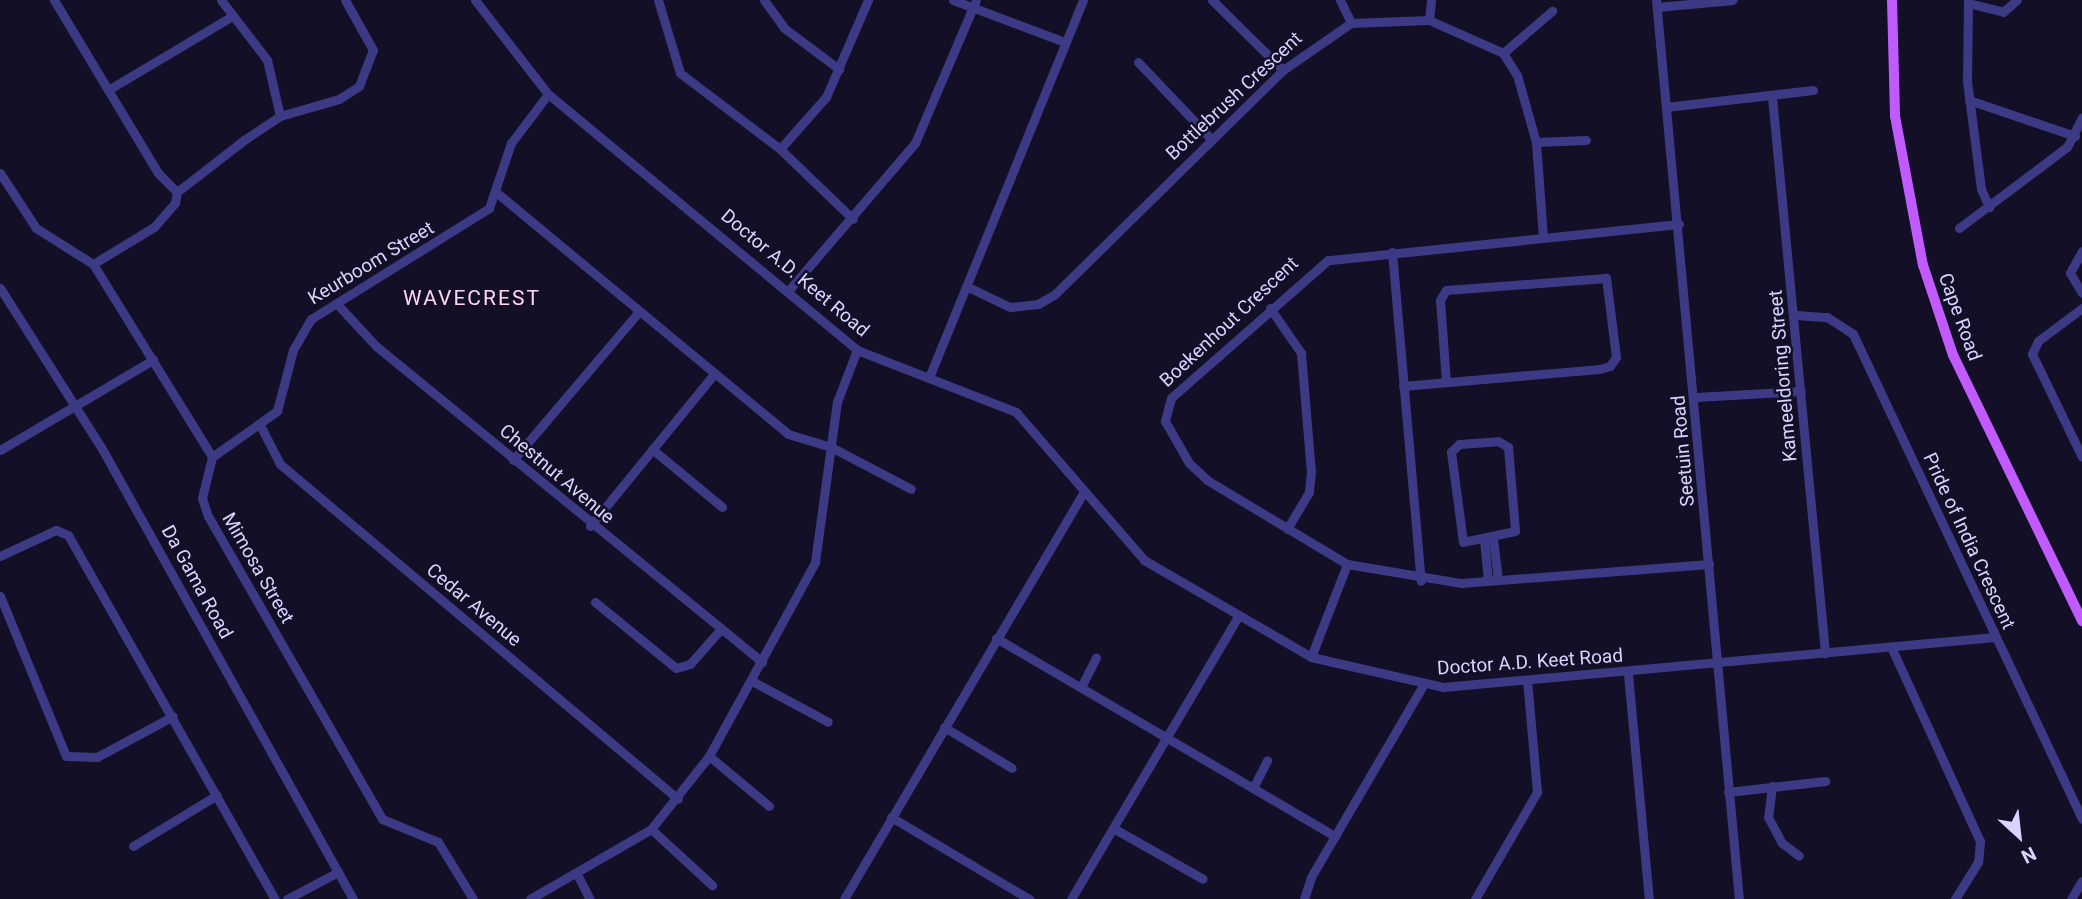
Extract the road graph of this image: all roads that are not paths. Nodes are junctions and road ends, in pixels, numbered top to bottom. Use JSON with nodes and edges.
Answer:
{"nodes":[{"id":1,"x":54,"y":0,"type":"edge"},
{"id":2,"x":221,"y":0,"type":"edge"},
{"id":3,"x":345,"y":0,"type":"edge"},
{"id":4,"x":475,"y":0,"type":"edge"},
{"id":5,"x":659,"y":0,"type":"edge"},
{"id":6,"x":764,"y":0,"type":"edge"},
{"id":7,"x":868,"y":0,"type":"edge"},
{"id":8,"x":953,"y":0,"type":"edge"},
{"id":9,"x":1083,"y":0,"type":"edge"},
{"id":10,"x":1212,"y":0,"type":"edge"},
{"id":11,"x":1340,"y":0,"type":"edge"},
{"id":12,"x":1431,"y":0,"type":"edge"},
{"id":13,"x":1732,"y":0,"type":"edge"},
{"id":14,"x":1892,"y":0,"type":"edge"},
{"id":15,"x":2017,"y":0,"type":"edge"},
{"id":16,"x":1717,"y":1,"type":"edge"},
{"id":17,"x":1968,"y":2,"type":"edge"},
{"id":18,"x":974,"y":4,"type":"edge"},
{"id":19,"x":1657,"y":4,"type":"edge"},
{"id":20,"x":1552,"y":11,"type":"dead end"},
{"id":21,"x":232,"y":16,"type":"junction"},
{"id":22,"x":1429,"y":20,"type":"junction"},
{"id":23,"x":1351,"y":23,"type":"junction"},
{"id":24,"x":1065,"y":42,"type":"junction"},
{"id":25,"x":1503,"y":53,"type":"junction"},
{"id":26,"x":1138,"y":62,"type":"dead end"},
{"id":27,"x":839,"y":69,"type":"junction"},
{"id":28,"x":1283,"y":70,"type":"junction"},
{"id":29,"x":108,"y":90,"type":"junction"},
{"id":30,"x":1813,"y":90,"type":"dead end"},
{"id":31,"x":548,"y":94,"type":"junction"},
{"id":32,"x":1772,"y":97,"type":"junction"},
{"id":33,"x":1969,"y":100,"type":"junction"},
{"id":34,"x":1666,"y":107,"type":"junction"},
{"id":35,"x":280,"y":116,"type":"junction"},
{"id":36,"x":2082,"y":118,"type":"edge"},
{"id":37,"x":2075,"y":136,"type":"junction"},
{"id":38,"x":1211,"y":139,"type":"junction"},
{"id":39,"x":1586,"y":140,"type":"dead end"},
{"id":40,"x":1536,"y":142,"type":"junction"},
{"id":41,"x":779,"y":149,"type":"junction"},
{"id":42,"x":0,"y":173,"type":"edge"},
{"id":43,"x":177,"y":192,"type":"junction"},
{"id":44,"x":497,"y":193,"type":"junction"},
{"id":45,"x":1989,"y":206,"type":"junction"},
{"id":46,"x":853,"y":219,"type":"junction"},
{"id":47,"x":1679,"y":224,"type":"junction"},
{"id":48,"x":1959,"y":228,"type":"dead end"},
{"id":49,"x":1543,"y":237,"type":"junction"},
{"id":50,"x":2082,"y":251,"type":"edge"},
{"id":51,"x":1392,"y":252,"type":"junction"},
{"id":52,"x":93,"y":264,"type":"junction"},
{"id":53,"x":968,"y":287,"type":"junction"},
{"id":54,"x":0,"y":288,"type":"edge"},
{"id":55,"x":789,"y":290,"type":"junction"},
{"id":56,"x":2082,"y":293,"type":"edge"},
{"id":57,"x":337,"y":304,"type":"junction"},
{"id":58,"x":1270,"y":308,"type":"junction"},
{"id":59,"x":2082,"y":308,"type":"edge"},
{"id":60,"x":637,"y":314,"type":"junction"},
{"id":61,"x":1796,"y":315,"type":"junction"},
{"id":62,"x":857,"y":349,"type":"junction"},
{"id":63,"x":153,"y":360,"type":"junction"},
{"id":64,"x":713,"y":375,"type":"junction"},
{"id":65,"x":930,"y":375,"type":"junction"},
{"id":66,"x":1446,"y":382,"type":"junction"},
{"id":67,"x":1403,"y":386,"type":"junction"},
{"id":68,"x":1801,"y":391,"type":"junction"},
{"id":69,"x":1696,"y":397,"type":"junction"},
{"id":70,"x":74,"y":406,"type":"junction"},
{"id":71,"x":261,"y":427,"type":"junction"},
{"id":72,"x":831,"y":447,"type":"junction"},
{"id":73,"x":652,"y":449,"type":"junction"},
{"id":74,"x":0,"y":450,"type":"edge"},
{"id":75,"x":212,"y":457,"type":"junction"},
{"id":76,"x":2082,"y":457,"type":"edge"},
{"id":77,"x":513,"y":460,"type":"junction"},
{"id":78,"x":911,"y":489,"type":"dead end"},
{"id":79,"x":1083,"y":494,"type":"junction"},
{"id":80,"x":722,"y":507,"type":"dead end"},
{"id":81,"x":590,"y":526,"type":"junction"},
{"id":82,"x":1287,"y":529,"type":"junction"},
{"id":83,"x":1489,"y":539,"type":"junction"},
{"id":84,"x":0,"y":556,"type":"edge"},
{"id":85,"x":1347,"y":564,"type":"junction"},
{"id":86,"x":1709,"y":564,"type":"junction"},
{"id":87,"x":1422,"y":581,"type":"junction"},
{"id":88,"x":1493,"y":581,"type":"junction"},
{"id":89,"x":0,"y":596,"type":"edge"},
{"id":90,"x":595,"y":602,"type":"dead end"},
{"id":91,"x":1237,"y":618,"type":"junction"},
{"id":92,"x":2082,"y":621,"type":"edge"},
{"id":93,"x":721,"y":629,"type":"junction"},
{"id":94,"x":1995,"y":637,"type":"junction"},
{"id":95,"x":996,"y":638,"type":"junction"},
{"id":96,"x":1892,"y":649,"type":"junction"},
{"id":97,"x":1825,"y":653,"type":"junction"},
{"id":98,"x":1311,"y":657,"type":"junction"},
{"id":99,"x":1096,"y":658,"type":"dead end"},
{"id":100,"x":762,"y":662,"type":"junction"},
{"id":101,"x":1716,"y":662,"type":"junction"},
{"id":102,"x":1628,"y":674,"type":"junction"},
{"id":103,"x":751,"y":681,"type":"junction"},
{"id":104,"x":1527,"y":681,"type":"junction"},
{"id":105,"x":1422,"y":687,"type":"junction"},
{"id":106,"x":1081,"y":688,"type":"junction"},
{"id":107,"x":173,"y":716,"type":"junction"},
{"id":108,"x":828,"y":722,"type":"dead end"},
{"id":109,"x":944,"y":727,"type":"junction"},
{"id":110,"x":1165,"y":738,"type":"junction"},
{"id":111,"x":709,"y":756,"type":"junction"},
{"id":112,"x":1267,"y":760,"type":"dead end"},
{"id":113,"x":1012,"y":768,"type":"dead end"},
{"id":114,"x":1825,"y":781,"type":"dead end"},
{"id":115,"x":1772,"y":786,"type":"junction"},
{"id":116,"x":1253,"y":788,"type":"junction"},
{"id":117,"x":1728,"y":792,"type":"junction"},
{"id":118,"x":217,"y":795,"type":"junction"},
{"id":119,"x":678,"y":799,"type":"junction"},
{"id":120,"x":769,"y":806,"type":"dead end"},
{"id":121,"x":891,"y":817,"type":"junction"},
{"id":122,"x":2082,"y":819,"type":"edge"},
{"id":123,"x":1113,"y":828,"type":"junction"},
{"id":124,"x":651,"y":829,"type":"junction"},
{"id":125,"x":1335,"y":836,"type":"junction"},
{"id":126,"x":133,"y":846,"type":"dead end"},
{"id":127,"x":1799,"y":856,"type":"dead end"},
{"id":128,"x":338,"y":872,"type":"junction"},
{"id":129,"x":577,"y":874,"type":"junction"},
{"id":130,"x":1203,"y":879,"type":"dead end"},
{"id":131,"x":2082,"y":881,"type":"edge"},
{"id":132,"x":712,"y":885,"type":"dead end"},
{"id":133,"x":275,"y":899,"type":"edge"},
{"id":134,"x":287,"y":899,"type":"edge"},
{"id":135,"x":353,"y":899,"type":"edge"},
{"id":136,"x":473,"y":899,"type":"edge"},
{"id":137,"x":530,"y":899,"type":"edge"},
{"id":138,"x":590,"y":899,"type":"edge"},
{"id":139,"x":844,"y":899,"type":"edge"},
{"id":140,"x":1029,"y":899,"type":"edge"},
{"id":141,"x":1071,"y":899,"type":"edge"},
{"id":142,"x":1304,"y":899,"type":"edge"},
{"id":143,"x":1475,"y":899,"type":"edge"},
{"id":144,"x":1649,"y":899,"type":"edge"},
{"id":145,"x":1739,"y":899,"type":"edge"},
{"id":146,"x":1955,"y":899,"type":"edge"},
{"id":147,"x":2071,"y":899,"type":"edge"}],
"edges":[{"from":1,"to":29,"type":"street"},
{"from":2,"to":21,"type":"street"},
{"from":3,"to":35,"type":"street"},
{"from":4,"to":31,"type":"street","name":"Doctor A.D. Keet Road"},
{"from":5,"to":41,"type":"street"},
{"from":6,"to":27,"type":"street"},
{"from":7,"to":27,"type":"street"},
{"from":8,"to":18,"type":"street"},
{"from":9,"to":24,"type":"street"},
{"from":10,"to":28,"type":"street"},
{"from":11,"to":23,"type":"street"},
{"from":12,"to":22,"type":"street"},
{"from":13,"to":16,"type":"street"},
{"from":14,"to":92,"type":"main road","name":"Cape Road"},
{"from":15,"to":17,"type":"street"},
{"from":16,"to":19,"type":"street"},
{"from":17,"to":33,"type":"street"},
{"from":18,"to":24,"type":"street"},
{"from":18,"to":46,"type":"street"},
{"from":19,"to":34,"type":"street","name":"Seetuin Road"},
{"from":20,"to":25,"type":"street"},
{"from":21,"to":29,"type":"street"},
{"from":21,"to":35,"type":"street"},
{"from":22,"to":23,"type":"street"},
{"from":22,"to":25,"type":"street"},
{"from":23,"to":28,"type":"street","name":"Bottlebrush Crescent"},
{"from":24,"to":53,"type":"street"},
{"from":25,"to":40,"type":"street"},
{"from":26,"to":38,"type":"street"},
{"from":27,"to":41,"type":"street"},
{"from":28,"to":38,"type":"street","name":"Bottlebrush Crescent"},
{"from":29,"to":43,"type":"street"},
{"from":30,"to":32,"type":"street"},
{"from":31,"to":44,"type":"street","name":"Keurboom Street"},
{"from":31,"to":55,"type":"street","name":"Doctor A.D. Keet Road"},
{"from":32,"to":34,"type":"street"},
{"from":32,"to":61,"type":"street","name":"Kameeldoring Street"},
{"from":33,"to":37,"type":"street"},
{"from":33,"to":45,"type":"street"},
{"from":34,"to":47,"type":"street","name":"Seetuin Road"},
{"from":35,"to":43,"type":"street"},
{"from":36,"to":37,"type":"street"},
{"from":37,"to":45,"type":"street"},
{"from":38,"to":53,"type":"street","name":"Bottlebrush Crescent"},
{"from":39,"to":40,"type":"street"},
{"from":40,"to":49,"type":"street"},
{"from":41,"to":46,"type":"street"},
{"from":42,"to":52,"type":"street"},
{"from":43,"to":52,"type":"street"},
{"from":44,"to":57,"type":"street","name":"Keurboom Street"},
{"from":44,"to":60,"type":"street"},
{"from":45,"to":48,"type":"street"},
{"from":46,"to":55,"type":"street"},
{"from":47,"to":49,"type":"street","name":"Boekenhout Crescent"},
{"from":47,"to":69,"type":"street","name":"Seetuin Road"},
{"from":49,"to":51,"type":"street","name":"Boekenhout Crescent"},
{"from":50,"to":56,"type":"street"},
{"from":51,"to":58,"type":"street","name":"Boekenhout Crescent"},
{"from":51,"to":67,"type":"street"},
{"from":52,"to":63,"type":"street"},
{"from":53,"to":65,"type":"street"},
{"from":54,"to":70,"type":"street","name":"Da Gama Road"},
{"from":55,"to":62,"type":"street","name":"Doctor A.D. Keet Road"},
{"from":57,"to":71,"type":"street","name":"Keurboom Street"},
{"from":57,"to":77,"type":"street","name":"Chestnut Avenue"},
{"from":58,"to":82,"type":"street"},
{"from":58,"to":82,"type":"street","name":"Boekenhout Crescent"},
{"from":59,"to":76,"type":"street"},
{"from":60,"to":64,"type":"street"},
{"from":60,"to":77,"type":"street"},
{"from":61,"to":68,"type":"street","name":"Kameeldoring Street"},
{"from":61,"to":94,"type":"street","name":"Pride of India Crescent"},
{"from":62,"to":65,"type":"street","name":"Doctor A.D. Keet Road"},
{"from":62,"to":72,"type":"street"},
{"from":63,"to":70,"type":"street"},
{"from":63,"to":75,"type":"street"},
{"from":64,"to":72,"type":"street"},
{"from":64,"to":73,"type":"street"},
{"from":65,"to":79,"type":"street","name":"Doctor A.D. Keet Road"},
{"from":66,"to":66,"type":"street"},
{"from":66,"to":67,"type":"street"},
{"from":67,"to":87,"type":"street"},
{"from":68,"to":69,"type":"street"},
{"from":68,"to":97,"type":"street","name":"Kameeldoring Street"},
{"from":69,"to":86,"type":"street","name":"Seetuin Road"},
{"from":70,"to":74,"type":"street"},
{"from":70,"to":128,"type":"street","name":"Da Gama Road"},
{"from":71,"to":75,"type":"street","name":"Keurboom Street"},
{"from":71,"to":119,"type":"street","name":"Cedar Avenue"},
{"from":72,"to":78,"type":"street"},
{"from":72,"to":100,"type":"street"},
{"from":73,"to":80,"type":"street"},
{"from":73,"to":81,"type":"street"},
{"from":75,"to":136,"type":"street","name":"Mimosa Street"},
{"from":77,"to":81,"type":"street","name":"Chestnut Avenue"},
{"from":79,"to":91,"type":"street","name":"Doctor A.D. Keet Road"},
{"from":79,"to":95,"type":"street"},
{"from":81,"to":93,"type":"street","name":"Chestnut Avenue"},
{"from":82,"to":85,"type":"street","name":"Boekenhout Crescent"},
{"from":83,"to":83,"type":"street"},
{"from":83,"to":88,"type":"street"},
{"from":84,"to":107,"type":"street"},
{"from":85,"to":87,"type":"street","name":"Boekenhout Crescent"},
{"from":85,"to":98,"type":"street"},
{"from":86,"to":88,"type":"street","name":"Boekenhout Crescent"},
{"from":86,"to":101,"type":"street","name":"Seetuin Road"},
{"from":87,"to":88,"type":"street","name":"Boekenhout Crescent"},
{"from":89,"to":107,"type":"street"},
{"from":90,"to":93,"type":"street"},
{"from":91,"to":98,"type":"street","name":"Doctor A.D. Keet Road"},
{"from":91,"to":110,"type":"street"},
{"from":93,"to":100,"type":"street","name":"Chestnut Avenue"},
{"from":94,"to":96,"type":"street","name":"Doctor A.D. Keet Road"},
{"from":94,"to":122,"type":"street","name":"Pride of India Crescent"},
{"from":95,"to":106,"type":"street"},
{"from":95,"to":109,"type":"street"},
{"from":96,"to":97,"type":"street","name":"Doctor A.D. Keet Road"},
{"from":96,"to":146,"type":"street"},
{"from":97,"to":101,"type":"street","name":"Doctor A.D. Keet Road"},
{"from":98,"to":105,"type":"street","name":"Doctor A.D. Keet Road"},
{"from":99,"to":106,"type":"street"},
{"from":100,"to":103,"type":"street"},
{"from":101,"to":102,"type":"street","name":"Doctor A.D. Keet Road"},
{"from":101,"to":117,"type":"street","name":"Seetuin Road"},
{"from":102,"to":104,"type":"street","name":"Doctor A.D. Keet Road"},
{"from":102,"to":144,"type":"street"},
{"from":103,"to":108,"type":"street"},
{"from":103,"to":111,"type":"street"},
{"from":104,"to":105,"type":"street","name":"Doctor A.D. Keet Road"},
{"from":104,"to":143,"type":"street"},
{"from":105,"to":125,"type":"street"},
{"from":106,"to":110,"type":"street"},
{"from":107,"to":118,"type":"street"},
{"from":109,"to":113,"type":"street"},
{"from":109,"to":121,"type":"street"},
{"from":110,"to":116,"type":"street"},
{"from":110,"to":123,"type":"street"},
{"from":111,"to":119,"type":"street"},
{"from":111,"to":120,"type":"street"},
{"from":112,"to":116,"type":"street"},
{"from":114,"to":115,"type":"street"},
{"from":115,"to":117,"type":"street"},
{"from":115,"to":127,"type":"street"},
{"from":116,"to":125,"type":"street"},
{"from":117,"to":145,"type":"street","name":"Seetuin Road"},
{"from":118,"to":126,"type":"street"},
{"from":118,"to":133,"type":"street"},
{"from":119,"to":124,"type":"street"},
{"from":121,"to":139,"type":"street"},
{"from":121,"to":140,"type":"street"},
{"from":123,"to":130,"type":"street"},
{"from":123,"to":141,"type":"street"},
{"from":124,"to":129,"type":"street"},
{"from":124,"to":132,"type":"street"},
{"from":125,"to":142,"type":"street"},
{"from":128,"to":134,"type":"street"},
{"from":128,"to":135,"type":"street","name":"Da Gama Road"},
{"from":129,"to":137,"type":"street"},
{"from":129,"to":138,"type":"street"},
{"from":131,"to":147,"type":"street"}]}
